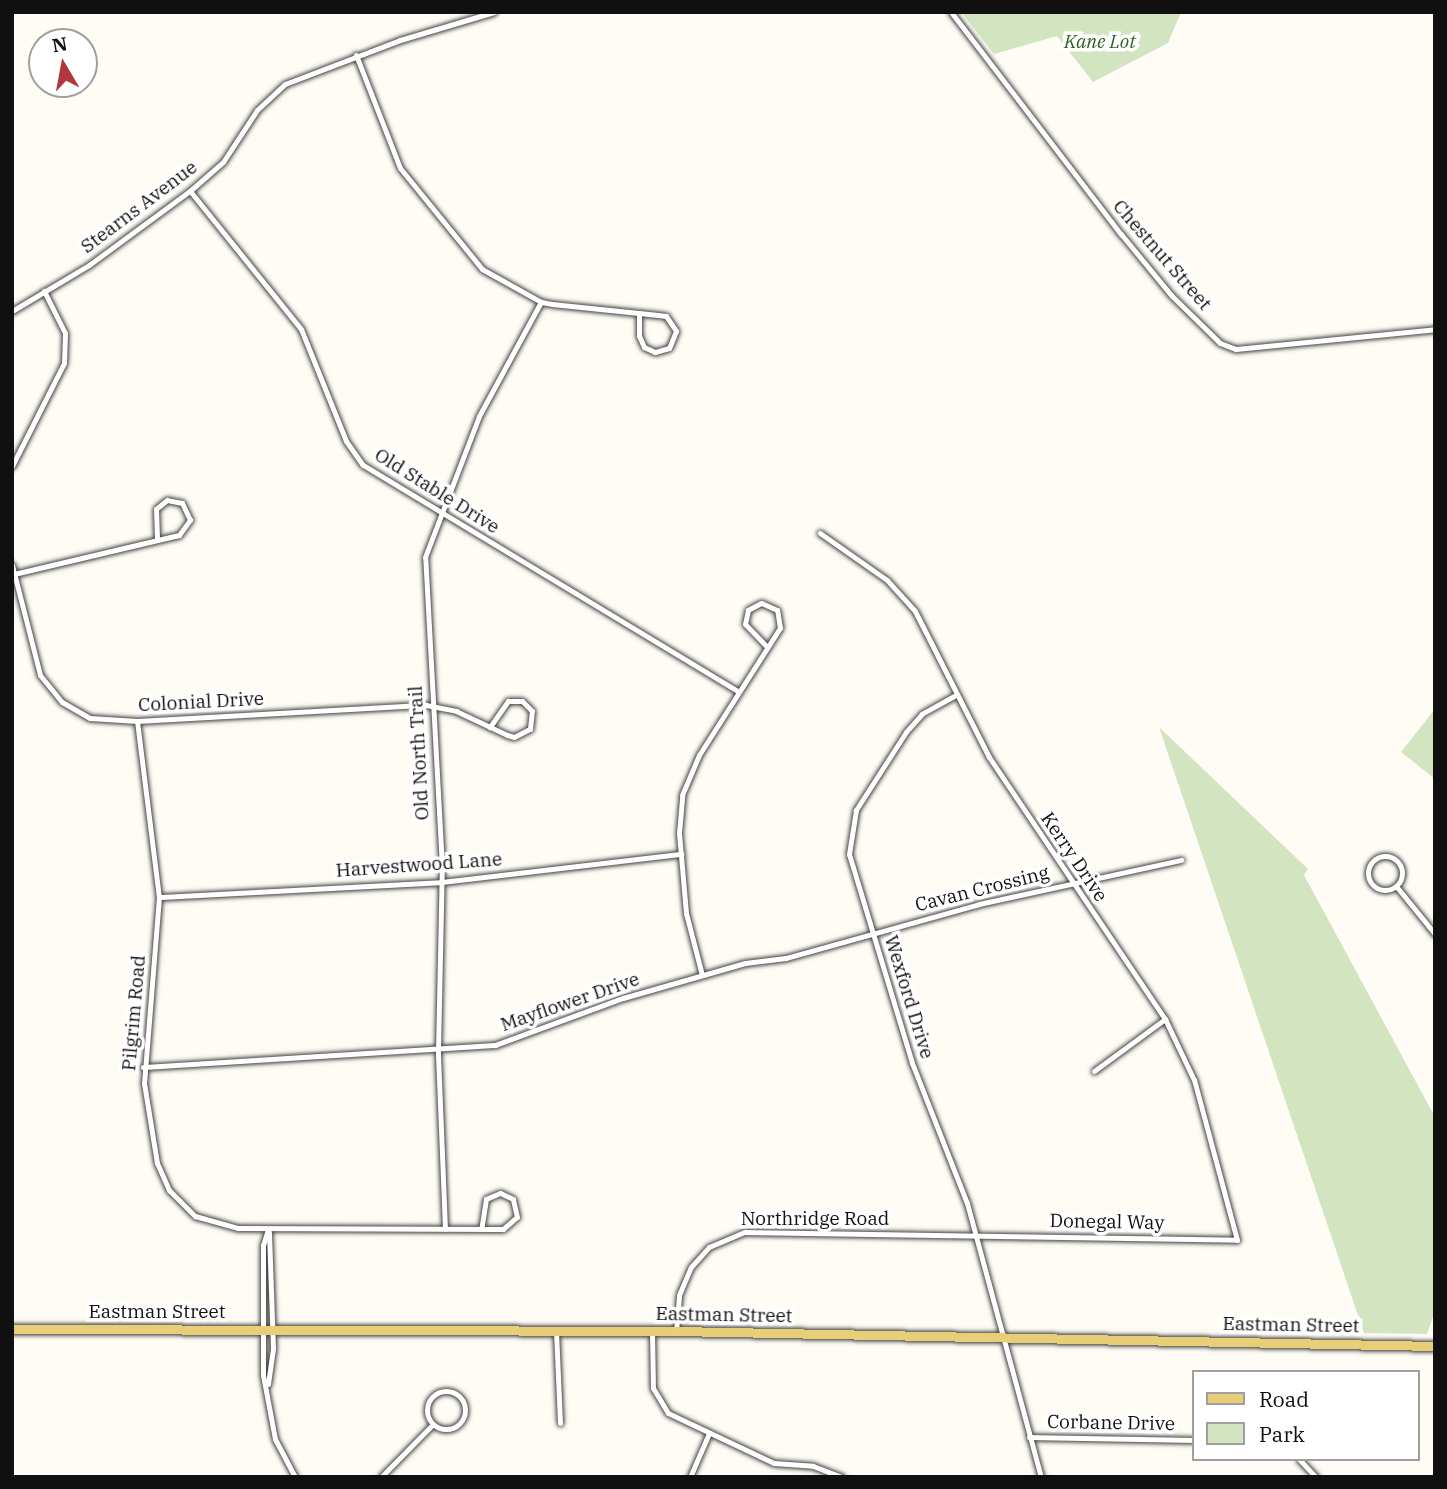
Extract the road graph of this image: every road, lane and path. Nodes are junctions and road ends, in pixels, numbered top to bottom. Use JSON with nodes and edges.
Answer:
{"nodes":[{"id":1,"x":494,"y":12,"type":"edge"},
{"id":2,"x":951,"y":12,"type":"edge"},
{"id":3,"x":356,"y":55,"type":"junction"},
{"id":4,"x":190,"y":191,"type":"junction"},
{"id":5,"x":44,"y":291,"type":"junction"},
{"id":6,"x":541,"y":302,"type":"junction"},
{"id":7,"x":12,"y":310,"type":"edge"},
{"id":8,"x":639,"y":313,"type":"junction"},
{"id":9,"x":1435,"y":329,"type":"edge"},
{"id":10,"x":12,"y":466,"type":"edge"},
{"id":11,"x":439,"y":512,"type":"junction"},
{"id":12,"x":820,"y":533,"type":"dead end"},
{"id":13,"x":157,"y":540,"type":"junction"},
{"id":14,"x":12,"y":565,"type":"edge"},
{"id":15,"x":14,"y":574,"type":"junction"},
{"id":16,"x":767,"y":648,"type":"junction"},
{"id":17,"x":738,"y":691,"type":"junction"},
{"id":18,"x":954,"y":696,"type":"junction"},
{"id":19,"x":432,"y":706,"type":"junction"},
{"id":20,"x":137,"y":721,"type":"junction"},
{"id":21,"x":490,"y":727,"type":"junction"},
{"id":22,"x":681,"y":854,"type":"junction"},
{"id":23,"x":1181,"y":860,"type":"dead end"},
{"id":24,"x":442,"y":882,"type":"junction"},
{"id":25,"x":1072,"y":883,"type":"junction"},
{"id":26,"x":1396,"y":886,"type":"junction"},
{"id":27,"x":159,"y":897,"type":"junction"},
{"id":28,"x":874,"y":932,"type":"junction"},
{"id":29,"x":1435,"y":934,"type":"edge"},
{"id":30,"x":702,"y":975,"type":"junction"},
{"id":31,"x":1165,"y":1019,"type":"junction"},
{"id":32,"x":438,"y":1051,"type":"junction"},
{"id":33,"x":143,"y":1067,"type":"junction"},
{"id":34,"x":1094,"y":1071,"type":"dead end"},
{"id":35,"x":268,"y":1228,"type":"junction"},
{"id":36,"x":444,"y":1229,"type":"junction"},
{"id":37,"x":481,"y":1229,"type":"junction"},
{"id":38,"x":976,"y":1236,"type":"junction"},
{"id":39,"x":1237,"y":1240,"type":"joint"},
{"id":40,"x":12,"y":1329,"type":"edge"},
{"id":41,"x":267,"y":1330,"type":"junction"},
{"id":42,"x":556,"y":1331,"type":"junction"},
{"id":43,"x":652,"y":1331,"type":"junction"},
{"id":44,"x":676,"y":1331,"type":"junction"},
{"id":45,"x":1001,"y":1337,"type":"junction"},
{"id":46,"x":1435,"y":1346,"type":"edge"},
{"id":47,"x":560,"y":1423,"type":"dead end"},
{"id":48,"x":433,"y":1424,"type":"junction"},
{"id":49,"x":709,"y":1433,"type":"junction"},
{"id":50,"x":1029,"y":1437,"type":"junction"},
{"id":51,"x":1192,"y":1440,"type":"edge"},
{"id":52,"x":1301,"y":1461,"type":"edge"},
{"id":53,"x":296,"y":1477,"type":"edge"},
{"id":54,"x":381,"y":1477,"type":"edge"},
{"id":55,"x":690,"y":1477,"type":"edge"},
{"id":56,"x":842,"y":1477,"type":"edge"},
{"id":57,"x":1041,"y":1477,"type":"edge"},
{"id":58,"x":1315,"y":1477,"type":"edge"}],
"edges":[{"from":1,"to":3,"type":"street","name":"Stearns Avenue"},
{"from":2,"to":9,"type":"street","name":"Chestnut Street"},
{"from":3,"to":4,"type":"street","name":"Stearns Avenue"},
{"from":3,"to":6,"type":"street"},
{"from":4,"to":5,"type":"street","name":"Stearns Avenue"},
{"from":4,"to":11,"type":"street","name":"Old Stable Drive"},
{"from":5,"to":7,"type":"street","name":"Stearns Avenue"},
{"from":5,"to":10,"type":"street"},
{"from":6,"to":8,"type":"street"},
{"from":6,"to":11,"type":"street","name":"Old North Trail"},
{"from":8,"to":8,"type":"street"},
{"from":11,"to":17,"type":"street","name":"Old Stable Drive"},
{"from":11,"to":19,"type":"street","name":"Old North Trail"},
{"from":12,"to":18,"type":"street","name":"Kerry Drive"},
{"from":13,"to":13,"type":"street"},
{"from":13,"to":15,"type":"street"},
{"from":14,"to":15,"type":"street","name":"Colonial Drive"},
{"from":15,"to":20,"type":"street","name":"Colonial Drive"},
{"from":16,"to":16,"type":"street"},
{"from":16,"to":17,"type":"street"},
{"from":17,"to":22,"type":"street"},
{"from":18,"to":25,"type":"street","name":"Kerry Drive"},
{"from":18,"to":28,"type":"street","name":"Wexford Drive"},
{"from":19,"to":20,"type":"street","name":"Colonial Drive"},
{"from":19,"to":21,"type":"street","name":"Colonial Drive"},
{"from":19,"to":24,"type":"street","name":"Old North Trail"},
{"from":20,"to":27,"type":"street","name":"Pilgrim Road"},
{"from":21,"to":21,"type":"street","name":"Colonial Drive"},
{"from":22,"to":24,"type":"street","name":"Harvestwood Lane"},
{"from":22,"to":30,"type":"street"},
{"from":23,"to":25,"type":"street","name":"Cavan Crossing"},
{"from":24,"to":27,"type":"street","name":"Harvestwood Lane"},
{"from":24,"to":32,"type":"street","name":"Old North Trail"},
{"from":25,"to":28,"type":"street","name":"Cavan Crossing"},
{"from":25,"to":31,"type":"street","name":"Kerry Drive"},
{"from":26,"to":26,"type":"street"},
{"from":26,"to":29,"type":"street"},
{"from":27,"to":33,"type":"street","name":"Pilgrim Road"},
{"from":28,"to":30,"type":"street","name":"Mayflower Drive"},
{"from":28,"to":38,"type":"street","name":"Wexford Drive"},
{"from":30,"to":32,"type":"street","name":"Mayflower Drive"},
{"from":31,"to":34,"type":"street"},
{"from":31,"to":39,"type":"street","name":"Kerry Drive"},
{"from":32,"to":33,"type":"street","name":"Mayflower Drive"},
{"from":32,"to":36,"type":"street","name":"Old North Trail"},
{"from":33,"to":35,"type":"street","name":"Pilgrim Road"},
{"from":35,"to":36,"type":"street","name":"Pilgrim Road"},
{"from":35,"to":41,"type":"street"},
{"from":36,"to":37,"type":"street","name":"Pilgrim Road"},
{"from":37,"to":37,"type":"street","name":"Pilgrim Road"},
{"from":38,"to":39,"type":"street","name":"Donegal Way"},
{"from":38,"to":44,"type":"street","name":"Northridge Road"},
{"from":38,"to":45,"type":"street","name":"Wexford Drive"},
{"from":40,"to":41,"type":"main road","name":"Eastman Street"},
{"from":41,"to":42,"type":"main road","name":"Eastman Street"},
{"from":41,"to":53,"type":"street"},
{"from":42,"to":43,"type":"main road","name":"Eastman Street"},
{"from":42,"to":47,"type":"street"},
{"from":43,"to":44,"type":"main road","name":"Eastman Street"},
{"from":43,"to":49,"type":"street"},
{"from":44,"to":45,"type":"main road","name":"Eastman Street"},
{"from":45,"to":46,"type":"main road","name":"Eastman Street"},
{"from":45,"to":50,"type":"street","name":"Wexford Drive"},
{"from":48,"to":48,"type":"street"},
{"from":48,"to":54,"type":"street"},
{"from":49,"to":55,"type":"street"},
{"from":49,"to":56,"type":"street"},
{"from":50,"to":51,"type":"street","name":"Corbane Drive"},
{"from":50,"to":57,"type":"street","name":"Wexford Drive"},
{"from":52,"to":58,"type":"street"}]}
